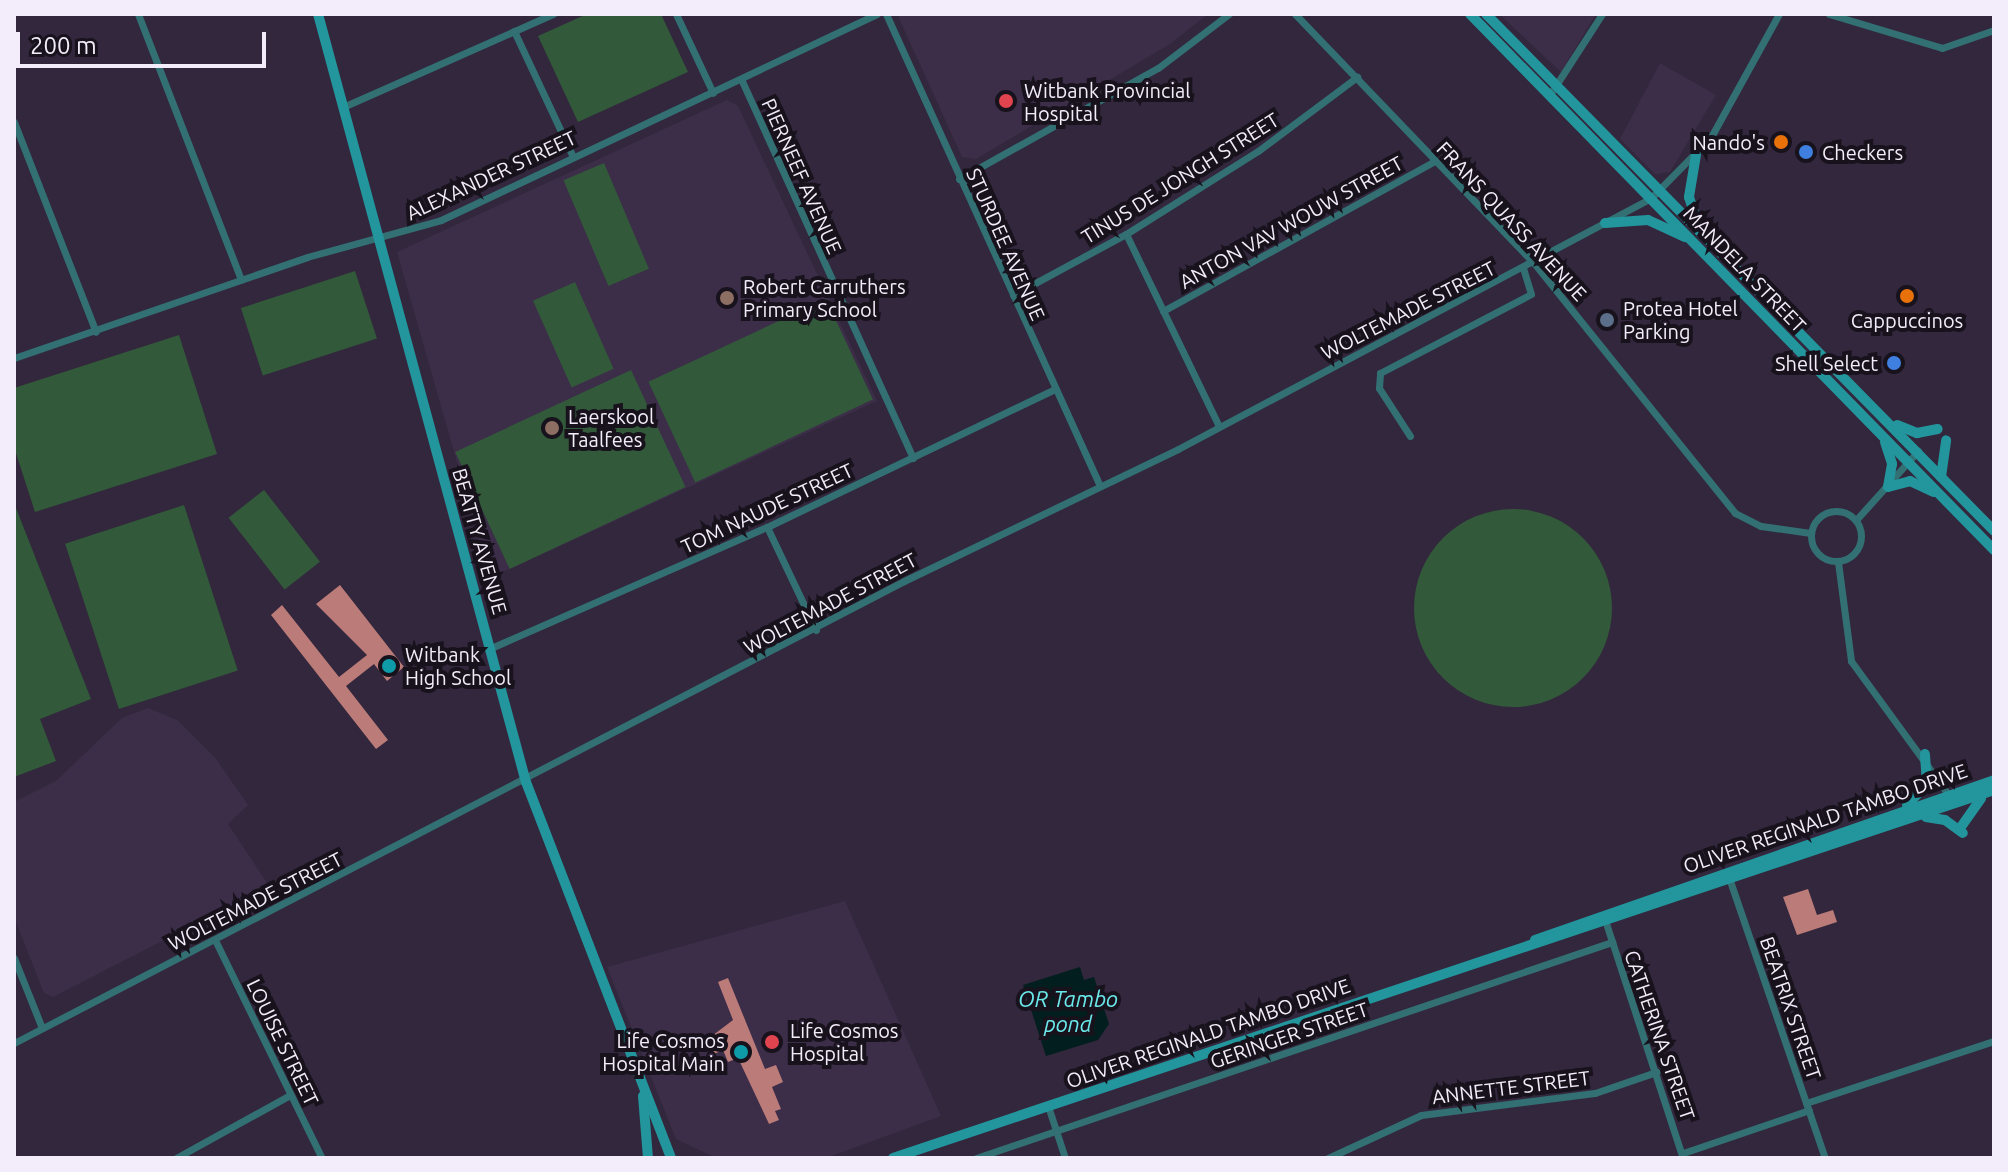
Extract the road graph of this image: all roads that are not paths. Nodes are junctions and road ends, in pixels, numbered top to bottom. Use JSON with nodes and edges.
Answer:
{"nodes":[{"id":1,"x":138,"y":14,"type":"edge"},
{"id":2,"x":318,"y":14,"type":"edge"},
{"id":3,"x":553,"y":14,"type":"edge"},
{"id":4,"x":676,"y":14,"type":"edge"},
{"id":5,"x":877,"y":14,"type":"edge"},
{"id":6,"x":886,"y":14,"type":"edge"},
{"id":7,"x":1229,"y":14,"type":"edge"},
{"id":8,"x":1295,"y":14,"type":"edge"},
{"id":9,"x":1470,"y":14,"type":"edge"},
{"id":10,"x":1486,"y":14,"type":"edge"},
{"id":11,"x":1602,"y":14,"type":"edge"},
{"id":12,"x":1779,"y":14,"type":"edge"},
{"id":13,"x":1829,"y":14,"type":"edge"},
{"id":14,"x":1994,"y":30,"type":"edge"},
{"id":15,"x":514,"y":31,"type":"junction"},
{"id":16,"x":1357,"y":77,"type":"junction"},
{"id":17,"x":742,"y":81,"type":"junction"},
{"id":18,"x":1560,"y":87,"type":"junction"},
{"id":19,"x":713,"y":93,"type":"junction"},
{"id":20,"x":1549,"y":96,"type":"junction"},
{"id":21,"x":343,"y":107,"type":"junction"},
{"id":22,"x":14,"y":122,"type":"edge"},
{"id":23,"x":572,"y":155,"type":"junction"},
{"id":24,"x":1696,"y":155,"type":"junction"},
{"id":25,"x":1435,"y":161,"type":"junction"},
{"id":26,"x":959,"y":179,"type":"junction"},
{"id":27,"x":1655,"y":194,"type":"junction"},
{"id":28,"x":1605,"y":223,"type":"junction"},
{"id":29,"x":1702,"y":232,"type":"junction"},
{"id":30,"x":1126,"y":234,"type":"junction"},
{"id":31,"x":381,"y":240,"type":"junction"},
{"id":32,"x":1694,"y":242,"type":"junction"},
{"id":33,"x":1534,"y":263,"type":"junction"},
{"id":34,"x":1523,"y":268,"type":"junction"},
{"id":35,"x":241,"y":280,"type":"junction"},
{"id":36,"x":1013,"y":295,"type":"junction"},
{"id":37,"x":1163,"y":311,"type":"junction"},
{"id":38,"x":96,"y":332,"type":"junction"},
{"id":39,"x":14,"y":358,"type":"edge"},
{"id":40,"x":1053,"y":390,"type":"junction"},
{"id":41,"x":1882,"y":415,"type":"junction"},
{"id":42,"x":1219,"y":426,"type":"junction"},
{"id":43,"x":1938,"y":429,"type":"dead end"},
{"id":44,"x":1881,"y":433,"type":"junction"},
{"id":45,"x":1410,"y":436,"type":"dead end"},
{"id":46,"x":1946,"y":440,"type":"dead end"},
{"id":47,"x":1922,"y":456,"type":"junction"},
{"id":48,"x":913,"y":458,"type":"junction"},
{"id":49,"x":1912,"y":465,"type":"junction"},
{"id":50,"x":1941,"y":477,"type":"junction"},
{"id":51,"x":1100,"y":486,"type":"junction"},
{"id":52,"x":1888,"y":487,"type":"junction"},
{"id":53,"x":1940,"y":494,"type":"junction"},
{"id":54,"x":1856,"y":520,"type":"junction"},
{"id":55,"x":767,"y":527,"type":"junction"},
{"id":56,"x":1994,"y":531,"type":"edge"},
{"id":57,"x":1811,"y":533,"type":"junction"},
{"id":58,"x":1994,"y":550,"type":"edge"},
{"id":59,"x":1838,"y":562,"type":"junction"},
{"id":60,"x":816,"y":630,"type":"junction"},
{"id":61,"x":491,"y":648,"type":"junction"},
{"id":62,"x":1925,"y":754,"type":"junction"},
{"id":63,"x":1994,"y":780,"type":"edge"},
{"id":64,"x":526,"y":782,"type":"junction"},
{"id":65,"x":1991,"y":791,"type":"edge"},
{"id":66,"x":1951,"y":800,"type":"junction"},
{"id":67,"x":1896,"y":812,"type":"junction"},
{"id":68,"x":1919,"y":817,"type":"junction"},
{"id":69,"x":1728,"y":874,"type":"junction"},
{"id":70,"x":1604,"y":917,"type":"junction"},
{"id":71,"x":215,"y":940,"type":"junction"},
{"id":72,"x":1612,"y":942,"type":"junction"},
{"id":73,"x":15,"y":963,"type":"edge"},
{"id":74,"x":42,"y":1028,"type":"junction"},
{"id":75,"x":1994,"y":1041,"type":"edge"},
{"id":76,"x":14,"y":1043,"type":"edge"},
{"id":77,"x":1656,"y":1072,"type":"junction"},
{"id":78,"x":641,"y":1081,"type":"junction"},
{"id":79,"x":290,"y":1095,"type":"junction"},
{"id":80,"x":1048,"y":1106,"type":"junction"},
{"id":81,"x":1808,"y":1106,"type":"junction"},
{"id":82,"x":1057,"y":1131,"type":"junction"},
{"id":83,"x":669,"y":1153,"type":"edge"},
{"id":84,"x":1683,"y":1156,"type":"edge"},
{"id":85,"x":176,"y":1158,"type":"edge"},
{"id":86,"x":322,"y":1158,"type":"edge"},
{"id":87,"x":648,"y":1158,"type":"edge"},
{"id":88,"x":677,"y":1158,"type":"edge"},
{"id":89,"x":893,"y":1158,"type":"edge"},
{"id":90,"x":976,"y":1158,"type":"edge"},
{"id":91,"x":1065,"y":1158,"type":"edge"},
{"id":92,"x":1328,"y":1158,"type":"edge"},
{"id":93,"x":1825,"y":1158,"type":"edge"}],
"edges":[{"from":1,"to":35,"type":"street"},
{"from":2,"to":21,"type":"main road","name":"BEATTY AVENUE"},
{"from":3,"to":15,"type":"street"},
{"from":4,"to":19,"type":"street"},
{"from":5,"to":17,"type":"street","name":"ALEXANDER STREET"},
{"from":6,"to":26,"type":"street","name":"STURDEE AVENUE"},
{"from":7,"to":26,"type":"street"},
{"from":8,"to":16,"type":"street","name":"FRANS QUASS AVENUE"},
{"from":9,"to":20,"type":"main road","name":"MANDELA STREET"},
{"from":10,"to":18,"type":"main road","name":"MANDELA STREET"},
{"from":11,"to":18,"type":"street"},
{"from":12,"to":24,"type":"street","name":"WOLTEMADE STREET"},
{"from":13,"to":14,"type":"street"},
{"from":15,"to":21,"type":"street"},
{"from":15,"to":23,"type":"street"},
{"from":16,"to":25,"type":"street","name":"FRANS QUASS AVENUE"},
{"from":16,"to":30,"type":"street","name":"TINUS DE JONGH STREET"},
{"from":17,"to":19,"type":"street","name":"ALEXANDER STREET"},
{"from":17,"to":48,"type":"street","name":"PIERNEEF AVENUE"},
{"from":18,"to":20,"type":"street"},
{"from":18,"to":27,"type":"main road","name":"MANDELA STREET"},
{"from":19,"to":23,"type":"street","name":"ALEXANDER STREET"},
{"from":20,"to":27,"type":"main road","name":"MANDELA STREET"},
{"from":21,"to":31,"type":"main road","name":"BEATTY AVENUE"},
{"from":22,"to":38,"type":"street"},
{"from":23,"to":31,"type":"street","name":"ALEXANDER STREET"},
{"from":24,"to":27,"type":"street","name":"WOLTEMADE STREET"},
{"from":24,"to":29,"type":"main road"},
{"from":25,"to":33,"type":"street","name":"FRANS QUASS AVENUE"},
{"from":25,"to":37,"type":"street","name":"ANTON VAV WOUW STREET"},
{"from":26,"to":36,"type":"street","name":"STURDEE AVENUE"},
{"from":27,"to":28,"type":"street","name":"WOLTEMADE STREET"},
{"from":27,"to":29,"type":"main road","name":"MANDELA STREET"},
{"from":27,"to":32,"type":"main road","name":"MANDELA STREET"},
{"from":28,"to":32,"type":"main road"},
{"from":28,"to":33,"type":"street","name":"WOLTEMADE STREET"},
{"from":29,"to":41,"type":"main road","name":"MANDELA STREET"},
{"from":30,"to":36,"type":"street","name":"TINUS DE JONGH STREET"},
{"from":30,"to":37,"type":"street"},
{"from":31,"to":35,"type":"street","name":"ALEXANDER STREET"},
{"from":31,"to":61,"type":"main road","name":"BEATTY AVENUE"},
{"from":32,"to":44,"type":"main road","name":"MANDELA STREET"},
{"from":33,"to":34,"type":"street","name":"WOLTEMADE STREET"},
{"from":33,"to":57,"type":"street","name":"FRANS QUASS AVENUE"},
{"from":34,"to":42,"type":"street","name":"WOLTEMADE STREET"},
{"from":34,"to":45,"type":"street"},
{"from":35,"to":38,"type":"street","name":"ALEXANDER STREET"},
{"from":36,"to":40,"type":"street","name":"STURDEE AVENUE"},
{"from":37,"to":42,"type":"street"},
{"from":38,"to":39,"type":"street","name":"ALEXANDER STREET"},
{"from":40,"to":48,"type":"street","name":"TOM NAUDE STREET"},
{"from":40,"to":51,"type":"street","name":"STURDEE AVENUE"},
{"from":41,"to":43,"type":"main road"},
{"from":41,"to":47,"type":"main road","name":"MANDELA STREET"},
{"from":42,"to":51,"type":"street","name":"WOLTEMADE STREET"},
{"from":44,"to":49,"type":"main road","name":"MANDELA STREET"},
{"from":44,"to":52,"type":"main road"},
{"from":46,"to":50,"type":"main road"},
{"from":47,"to":49,"type":"street"},
{"from":47,"to":50,"type":"main road","name":"MANDELA STREET"},
{"from":48,"to":55,"type":"street","name":"TOM NAUDE STREET"},
{"from":49,"to":52,"type":"street"},
{"from":49,"to":53,"type":"main road","name":"MANDELA STREET"},
{"from":50,"to":56,"type":"main road","name":"MANDELA STREET"},
{"from":51,"to":60,"type":"street","name":"WOLTEMADE STREET"},
{"from":52,"to":53,"type":"main road"},
{"from":52,"to":54,"type":"street"},
{"from":53,"to":58,"type":"main road","name":"MANDELA STREET"},
{"from":54,"to":57,"type":"street"},
{"from":54,"to":59,"type":"street"},
{"from":55,"to":60,"type":"street"},
{"from":55,"to":61,"type":"street","name":"TOM NAUDE STREET"},
{"from":57,"to":59,"type":"street"},
{"from":59,"to":62,"type":"street"},
{"from":60,"to":64,"type":"street","name":"WOLTEMADE STREET"},
{"from":61,"to":64,"type":"main road","name":"BEATTY AVENUE"},
{"from":62,"to":66,"type":"street"},
{"from":62,"to":67,"type":"main road"},
{"from":63,"to":66,"type":"main road","name":"OLIVER REGINALD TAMBO DRIVE"},
{"from":64,"to":71,"type":"street","name":"WOLTEMADE STREET"},
{"from":64,"to":78,"type":"main road","name":"BEATTY AVENUE"},
{"from":65,"to":66,"type":"main road","name":"OLIVER REGINALD TAMBO DRIVE"},
{"from":65,"to":68,"type":"main road"},
{"from":66,"to":67,"type":"main road","name":"OLIVER REGINALD TAMBO DRIVE"},
{"from":66,"to":68,"type":"main road","name":"OLIVER REGINALD TAMBO DRIVE"},
{"from":67,"to":69,"type":"main road","name":"OLIVER REGINALD TAMBO DRIVE"},
{"from":68,"to":69,"type":"main road","name":"OLIVER REGINALD TAMBO DRIVE"},
{"from":69,"to":70,"type":"main road","name":"OLIVER REGINALD TAMBO DRIVE"},
{"from":69,"to":81,"type":"street","name":"BEATRIX STREET"},
{"from":70,"to":72,"type":"street","name":"CATHERINA STREET"},
{"from":70,"to":80,"type":"main road","name":"OLIVER REGINALD TAMBO DRIVE"},
{"from":71,"to":74,"type":"street","name":"WOLTEMADE STREET"},
{"from":71,"to":79,"type":"street","name":"LOUISE STREET"},
{"from":72,"to":77,"type":"street","name":"CATHERINA STREET"},
{"from":72,"to":82,"type":"street","name":"GERINGER STREET"},
{"from":73,"to":74,"type":"street"},
{"from":74,"to":76,"type":"street","name":"WOLTEMADE STREET"},
{"from":75,"to":81,"type":"street"},
{"from":77,"to":84,"type":"street","name":"CATHERINA STREET"},
{"from":77,"to":92,"type":"street","name":"ANNETTE STREET"},
{"from":78,"to":83,"type":"main road","name":"BEATTY AVENUE"},
{"from":78,"to":87,"type":"main road"},
{"from":79,"to":85,"type":"street"},
{"from":79,"to":86,"type":"street","name":"LOUISE STREET"},
{"from":80,"to":82,"type":"street"},
{"from":80,"to":89,"type":"main road","name":"OLIVER REGINALD TAMBO DRIVE"},
{"from":81,"to":84,"type":"street"},
{"from":81,"to":93,"type":"street","name":"BEATRIX STREET"},
{"from":82,"to":90,"type":"street","name":"GERINGER STREET"},
{"from":82,"to":91,"type":"street"},
{"from":83,"to":88,"type":"main road"}]}
